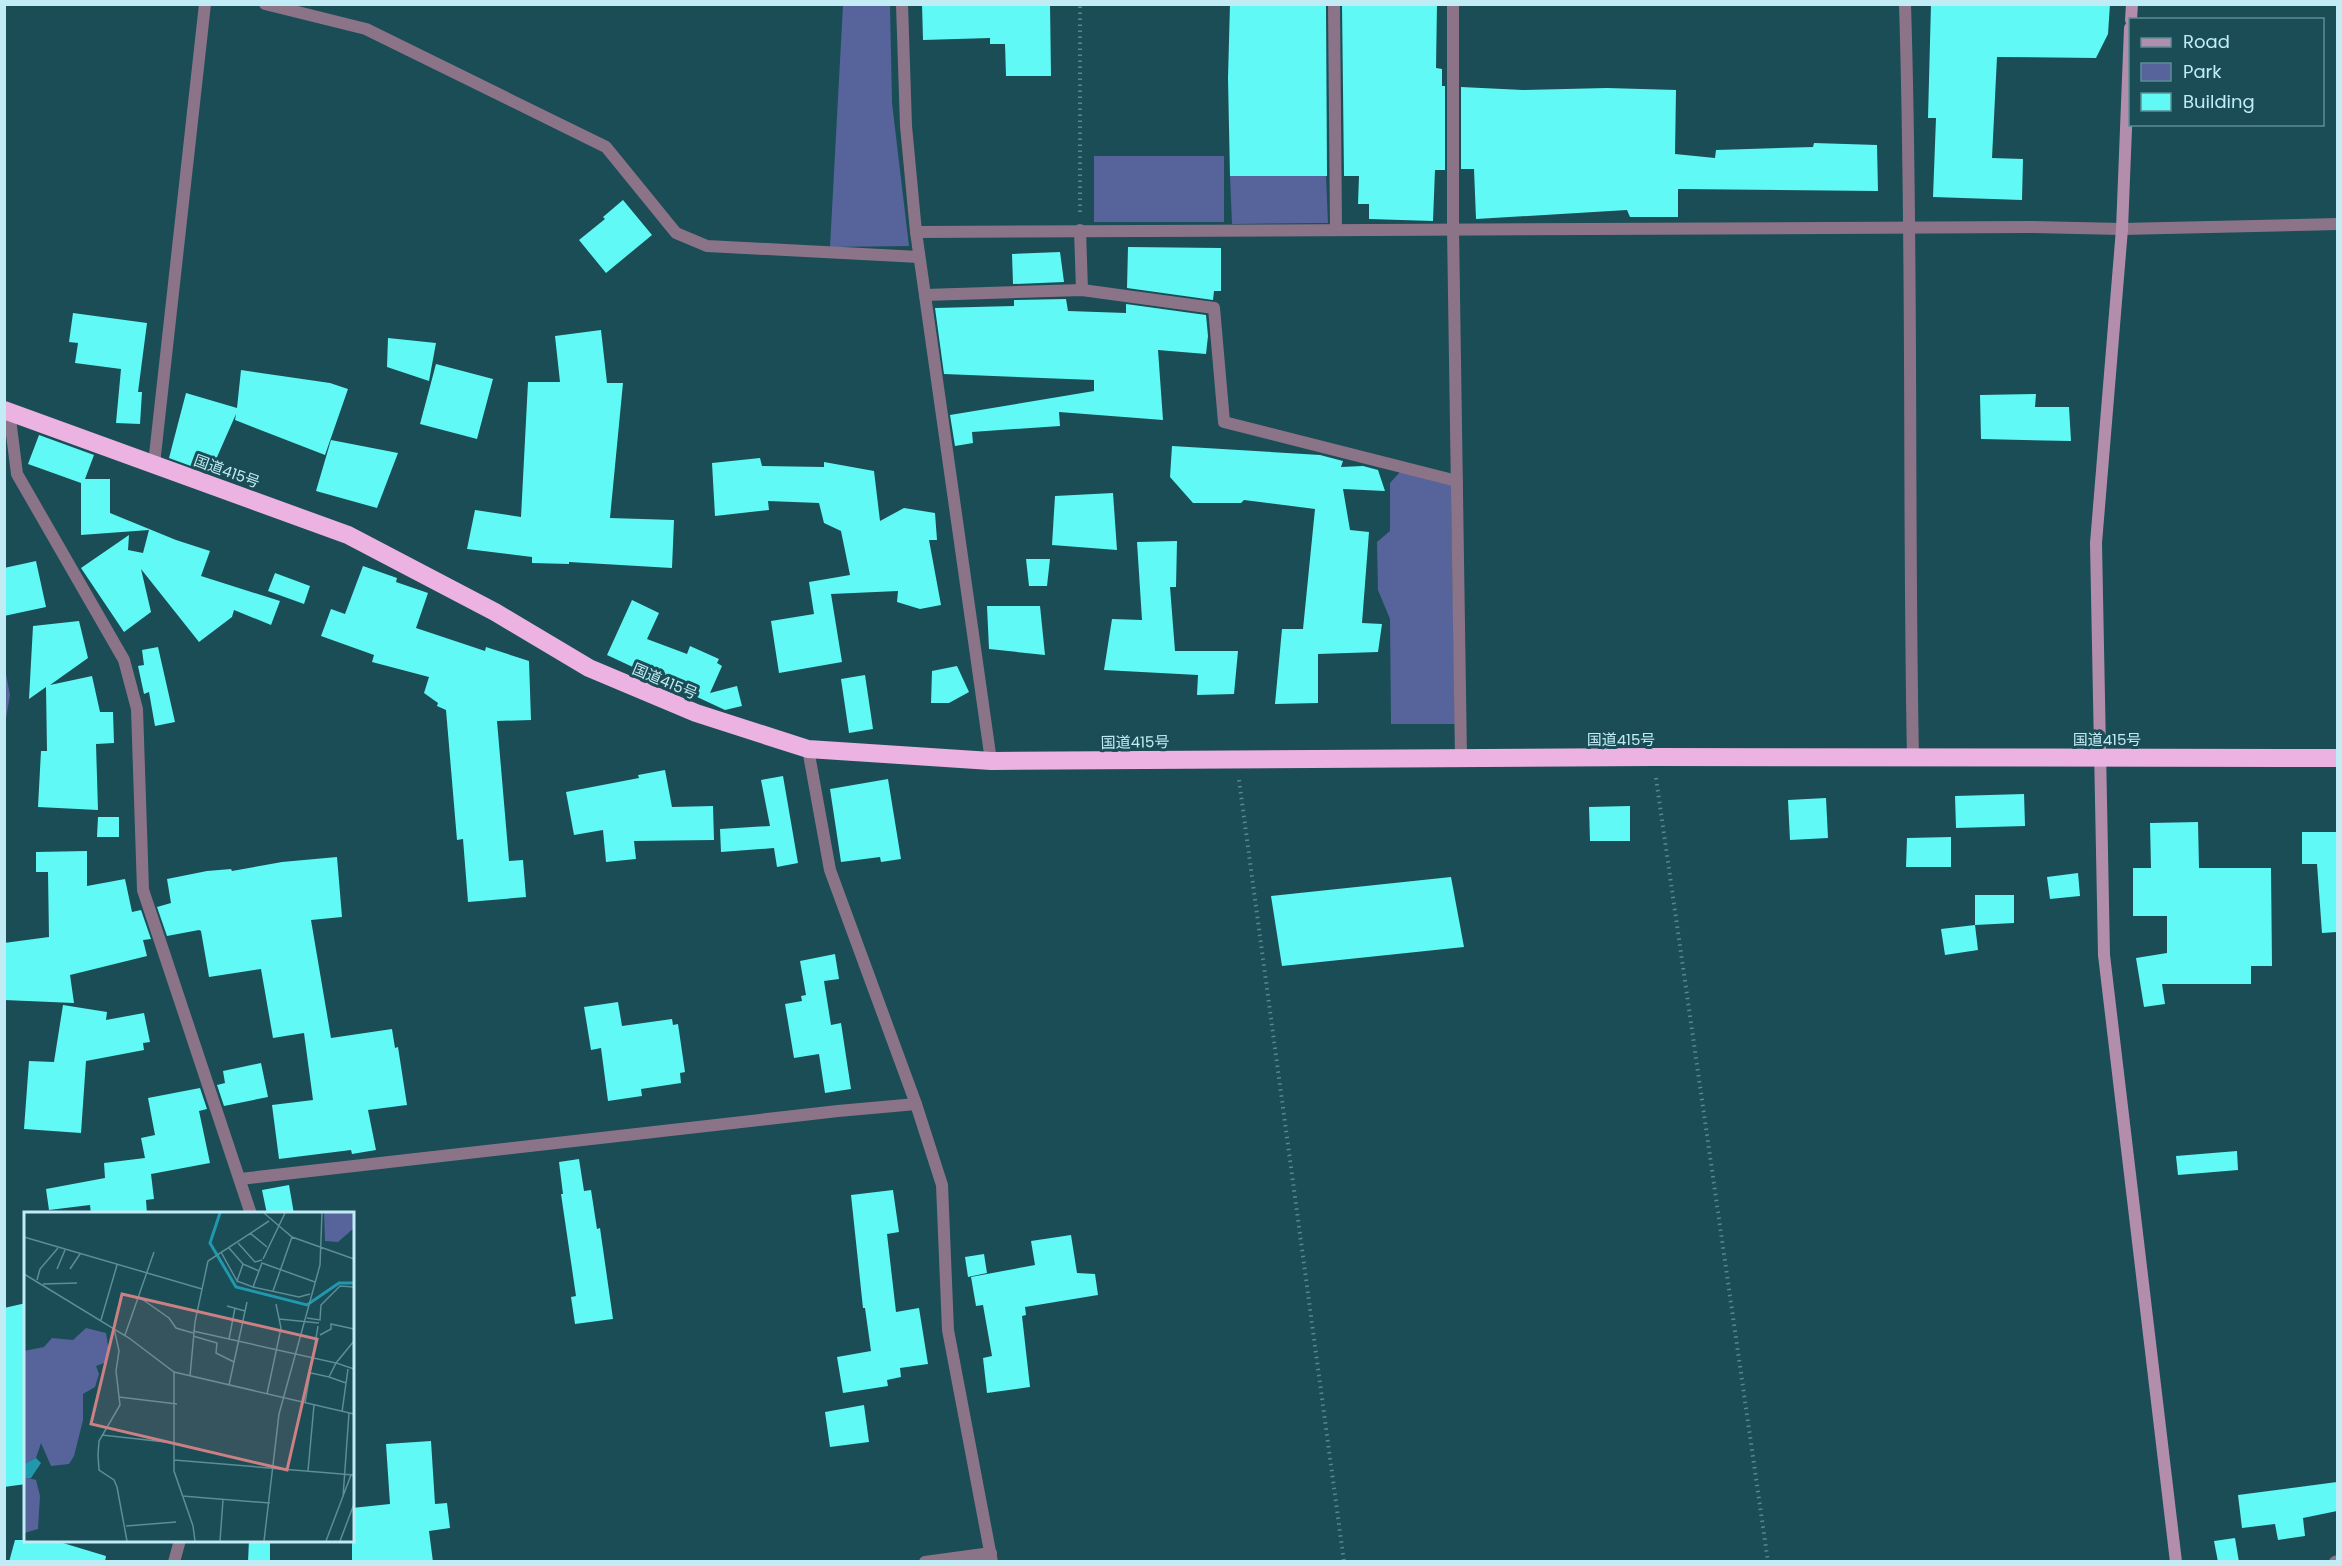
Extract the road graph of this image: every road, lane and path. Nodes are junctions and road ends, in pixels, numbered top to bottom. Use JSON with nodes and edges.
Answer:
{"nodes":[{"id":1,"x":205,"y":4,"type":"edge"},
{"id":2,"x":265,"y":4,"type":"edge"},
{"id":3,"x":902,"y":4,"type":"edge"},
{"id":4,"x":1080,"y":4,"type":"edge"},
{"id":5,"x":1334,"y":4,"type":"edge"},
{"id":6,"x":1453,"y":4,"type":"edge"},
{"id":7,"x":1905,"y":4,"type":"edge"},
{"id":8,"x":2129,"y":53,"type":"edge"},
{"id":9,"x":2337,"y":224,"type":"edge"},
{"id":10,"x":1453,"y":228,"type":"junction"},
{"id":11,"x":1911,"y":228,"type":"junction"},
{"id":12,"x":1336,"y":229,"type":"junction"},
{"id":13,"x":2122,"y":229,"type":"junction"},
{"id":14,"x":1080,"y":230,"type":"junction"},
{"id":15,"x":916,"y":232,"type":"junction"},
{"id":16,"x":919,"y":257,"type":"junction"},
{"id":17,"x":1082,"y":290,"type":"junction"},
{"id":18,"x":925,"y":295,"type":"junction"},
{"id":19,"x":7,"y":410,"type":"edge"},
{"id":20,"x":154,"y":464,"type":"junction"},
{"id":21,"x":1457,"y":481,"type":"junction"},
{"id":22,"x":808,"y":750,"type":"junction"},
{"id":23,"x":2100,"y":756,"type":"junction"},
{"id":24,"x":1653,"y":757,"type":"junction"},
{"id":25,"x":1461,"y":758,"type":"junction"},
{"id":26,"x":1913,"y":758,"type":"junction"},
{"id":27,"x":2337,"y":758,"type":"edge"},
{"id":28,"x":1236,"y":759,"type":"junction"},
{"id":29,"x":991,"y":761,"type":"junction"},
{"id":30,"x":916,"y":1104,"type":"junction"},
{"id":31,"x":240,"y":1179,"type":"junction"},
{"id":32,"x":250,"y":1212,"type":"edge"},
{"id":33,"x":179,"y":1542,"type":"edge"},
{"id":34,"x":992,"y":1557,"type":"edge"},
{"id":35,"x":174,"y":1562,"type":"edge"},
{"id":36,"x":925,"y":1562,"type":"edge"},
{"id":37,"x":1344,"y":1562,"type":"edge"},
{"id":38,"x":1768,"y":1562,"type":"edge"},
{"id":39,"x":2176,"y":1562,"type":"edge"}],
"edges":[{"from":1,"to":20,"type":"street"},
{"from":2,"to":16,"type":"street"},
{"from":3,"to":15,"type":"street"},
{"from":4,"to":14,"type":"path"},
{"from":5,"to":12,"type":"street"},
{"from":6,"to":10,"type":"street"},
{"from":7,"to":11,"type":"street"},
{"from":8,"to":13,"type":"street"},
{"from":9,"to":13,"type":"street"},
{"from":10,"to":11,"type":"street"},
{"from":10,"to":12,"type":"street"},
{"from":10,"to":21,"type":"street"},
{"from":11,"to":13,"type":"street"},
{"from":11,"to":26,"type":"street"},
{"from":12,"to":14,"type":"street"},
{"from":13,"to":23,"type":"street"},
{"from":14,"to":15,"type":"street"},
{"from":14,"to":17,"type":"street"},
{"from":15,"to":16,"type":"street"},
{"from":16,"to":18,"type":"street"},
{"from":17,"to":18,"type":"street"},
{"from":17,"to":21,"type":"street"},
{"from":18,"to":29,"type":"street"},
{"from":19,"to":20,"type":"highway","name":"国道415号"},
{"from":19,"to":31,"type":"street"},
{"from":20,"to":22,"type":"highway","name":"国道415号"},
{"from":21,"to":25,"type":"street"},
{"from":22,"to":29,"type":"highway","name":"国道415号"},
{"from":22,"to":30,"type":"street"},
{"from":23,"to":26,"type":"highway","name":"国道415号"},
{"from":23,"to":27,"type":"highway","name":"国道415号"},
{"from":23,"to":39,"type":"street"},
{"from":24,"to":25,"type":"highway","name":"国道415号"},
{"from":24,"to":26,"type":"highway","name":"国道415号"},
{"from":24,"to":38,"type":"path"},
{"from":25,"to":28,"type":"highway","name":"国道415号"},
{"from":28,"to":29,"type":"highway","name":"国道415号"},
{"from":28,"to":37,"type":"path"},
{"from":30,"to":31,"type":"street"},
{"from":30,"to":34,"type":"street"},
{"from":31,"to":32,"type":"street"},
{"from":33,"to":35,"type":"street"},
{"from":34,"to":36,"type":"street"}]}
